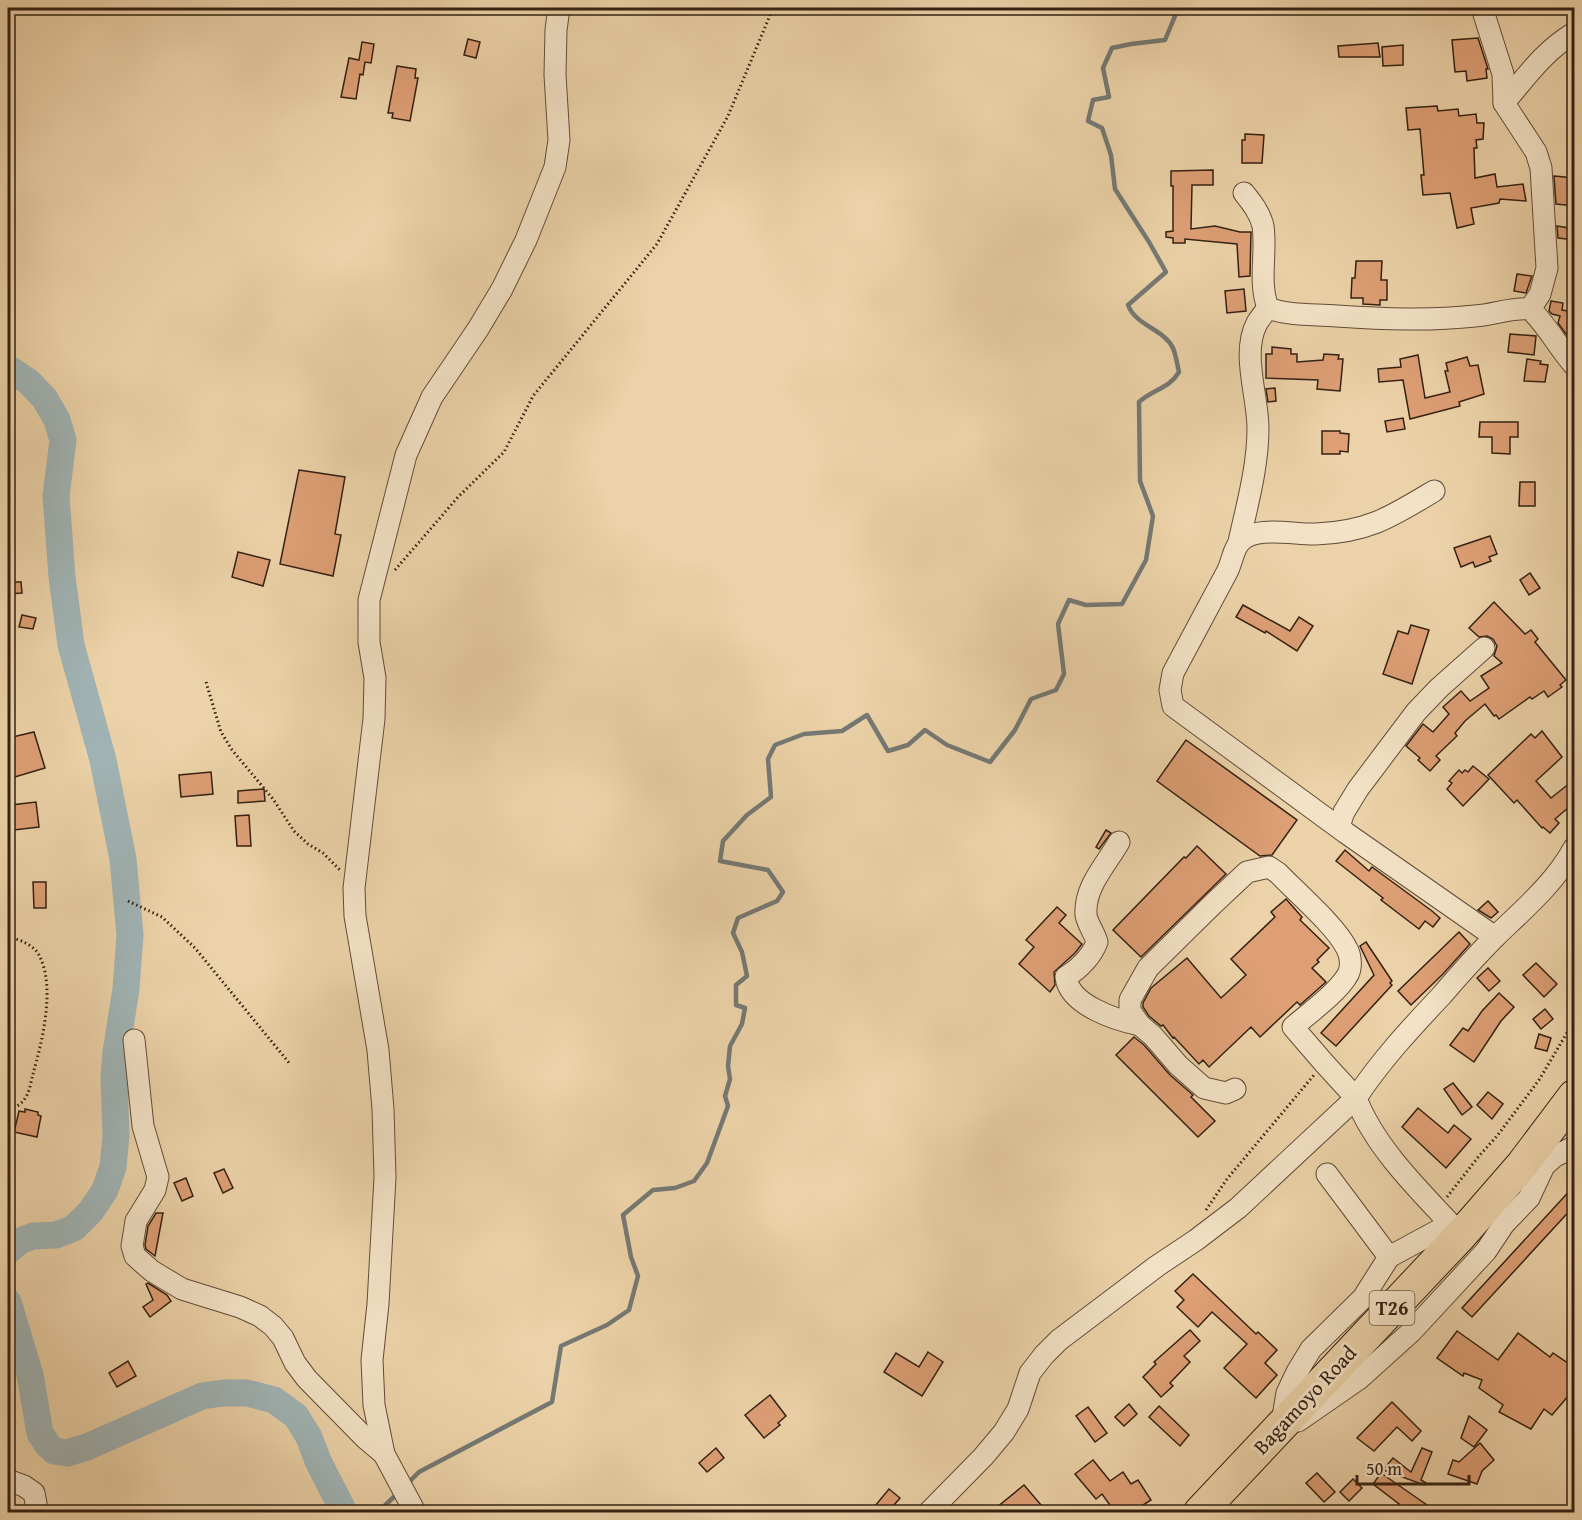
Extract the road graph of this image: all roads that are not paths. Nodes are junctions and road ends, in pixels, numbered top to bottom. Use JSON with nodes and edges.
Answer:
{"nodes":[{"id":1,"x":559,"y":8,"type":"edge"},
{"id":2,"x":1482,"y":8,"type":"edge"},
{"id":3,"x":1575,"y":33,"type":"edge"},
{"id":4,"x":1504,"y":103,"type":"junction"},
{"id":5,"x":1244,"y":193,"type":"dead end"},
{"id":6,"x":1268,"y":308,"type":"junction"},
{"id":7,"x":1530,"y":309,"type":"junction"},
{"id":8,"x":1575,"y":365,"type":"edge"},
{"id":9,"x":1434,"y":491,"type":"dead end"},
{"id":10,"x":1239,"y":542,"type":"junction"},
{"id":11,"x":1484,"y":648,"type":"dead end"},
{"id":12,"x":1339,"y":826,"type":"junction"},
{"id":13,"x":1119,"y":842,"type":"dead end"},
{"id":14,"x":1575,"y":848,"type":"edge"},
{"id":15,"x":1496,"y":937,"type":"junction"},
{"id":16,"x":1140,"y":1025,"type":"junction"},
{"id":17,"x":134,"y":1040,"type":"dead end"},
{"id":18,"x":1235,"y":1089,"type":"dead end"},
{"id":19,"x":1575,"y":1096,"type":"edge"},
{"id":20,"x":1356,"y":1098,"type":"junction"},
{"id":21,"x":1575,"y":1147,"type":"edge"},
{"id":22,"x":1328,"y":1174,"type":"dead end"},
{"id":23,"x":1450,"y":1223,"type":"junction"},
{"id":24,"x":1389,"y":1257,"type":"junction"},
{"id":25,"x":1274,"y":1433,"type":"junction"},
{"id":26,"x":387,"y":1460,"type":"junction"},
{"id":27,"x":8,"y":1480,"type":"edge"},
{"id":28,"x":34,"y":1512,"type":"edge"},
{"id":29,"x":415,"y":1512,"type":"edge"},
{"id":30,"x":929,"y":1512,"type":"edge"},
{"id":31,"x":1200,"y":1512,"type":"edge"}],
"edges":[{"from":1,"to":26,"type":"street"},
{"from":2,"to":4,"type":"street"},
{"from":3,"to":4,"type":"street"},
{"from":4,"to":7,"type":"street"},
{"from":5,"to":6,"type":"street"},
{"from":6,"to":7,"type":"street"},
{"from":6,"to":10,"type":"street"},
{"from":7,"to":8,"type":"street"},
{"from":9,"to":10,"type":"street"},
{"from":10,"to":12,"type":"street"},
{"from":11,"to":12,"type":"street"},
{"from":12,"to":15,"type":"street"},
{"from":13,"to":16,"type":"street"},
{"from":14,"to":15,"type":"street"},
{"from":15,"to":20,"type":"street"},
{"from":16,"to":18,"type":"street"},
{"from":16,"to":20,"type":"street"},
{"from":17,"to":26,"type":"street"},
{"from":19,"to":23,"type":"highway","name":"Bagamoyo Road","number":"T26"},
{"from":20,"to":23,"type":"street"},
{"from":20,"to":30,"type":"street"},
{"from":21,"to":25,"type":"street"},
{"from":22,"to":24,"type":"street"},
{"from":23,"to":24,"type":"street"},
{"from":23,"to":25,"type":"highway","name":"Bagamoyo Road","number":"T26"},
{"from":24,"to":25,"type":"street"},
{"from":25,"to":31,"type":"highway","name":"Bagamoyo Road","number":"T26"},
{"from":26,"to":29,"type":"street"},
{"from":27,"to":28,"type":"street"}]}
